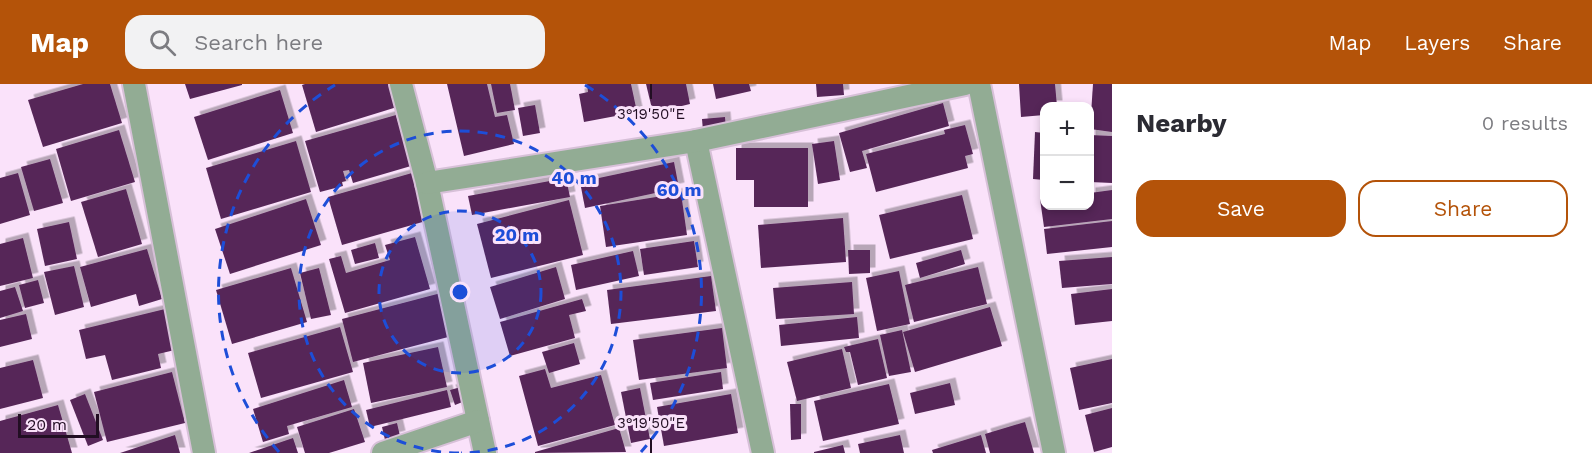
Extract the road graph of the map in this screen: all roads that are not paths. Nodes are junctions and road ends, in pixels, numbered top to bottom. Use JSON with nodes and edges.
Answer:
{"nodes":[{"id":1,"x":134,"y":84,"type":"edge"},
{"id":2,"x":401,"y":84,"type":"edge"},
{"id":3,"x":965,"y":84,"type":"edge"},
{"id":4,"x":979,"y":84,"type":"edge"},
{"id":5,"x":696,"y":141,"type":"junction"},
{"id":6,"x":427,"y":183,"type":"junction"},
{"id":7,"x":478,"y":421,"type":"junction"},
{"id":8,"x":204,"y":453,"type":"edge"},
{"id":9,"x":383,"y":453,"type":"edge"},
{"id":10,"x":485,"y":453,"type":"edge"},
{"id":11,"x":763,"y":453,"type":"edge"},
{"id":12,"x":1053,"y":453,"type":"edge"}],
"edges":[{"from":1,"to":8,"type":"street"},
{"from":2,"to":6,"type":"street"},
{"from":3,"to":5,"type":"street"},
{"from":4,"to":12,"type":"street"},
{"from":5,"to":6,"type":"street"},
{"from":5,"to":11,"type":"street"},
{"from":6,"to":7,"type":"street"},
{"from":7,"to":9,"type":"street"},
{"from":7,"to":10,"type":"street"}]}
